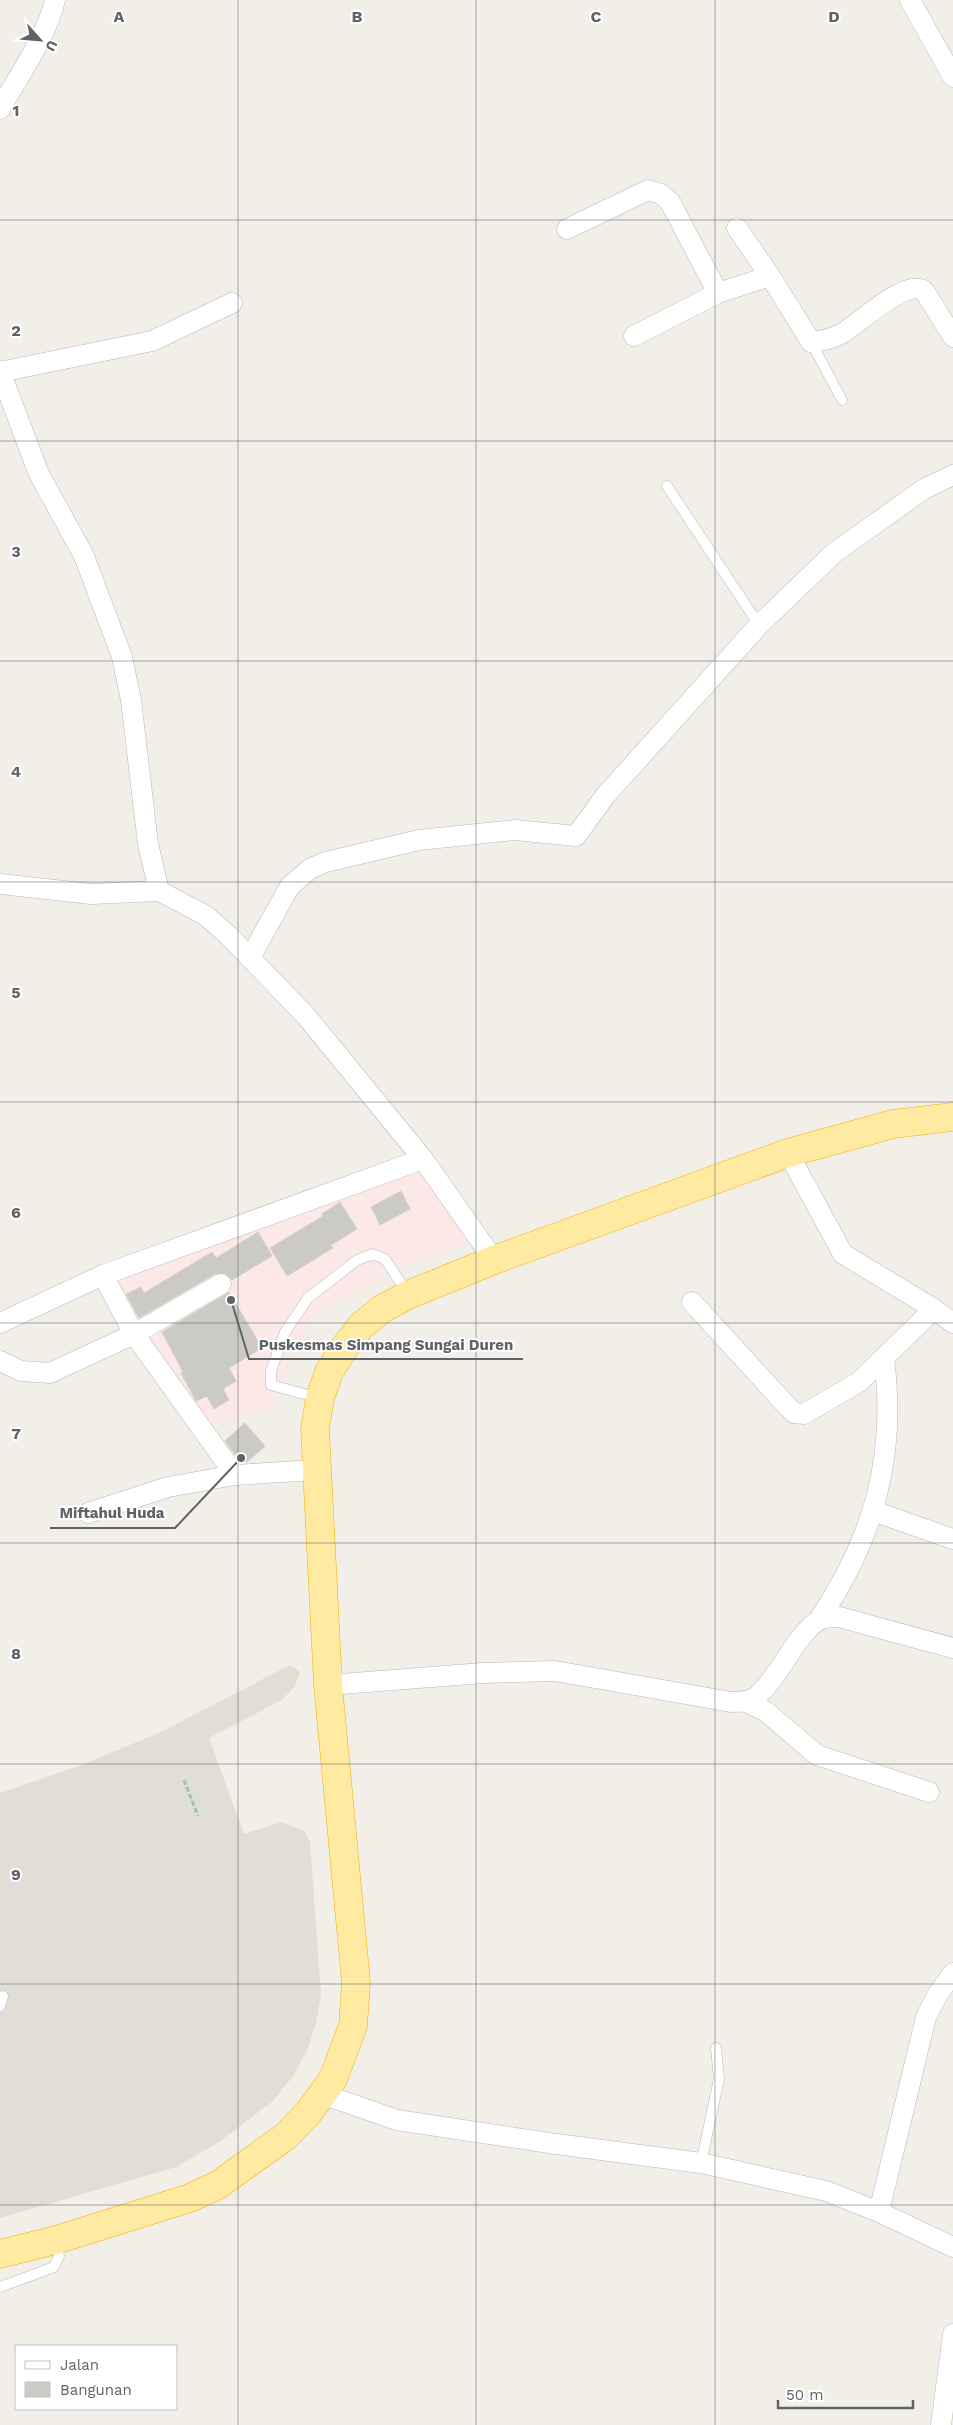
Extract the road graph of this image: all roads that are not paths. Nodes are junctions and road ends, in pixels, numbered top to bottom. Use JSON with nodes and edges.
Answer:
{"nodes":[{"id":1,"x":55,"y":0,"type":"edge"},
{"id":2,"x":910,"y":0,"type":"edge"},
{"id":3,"x":953,"y":77,"type":"edge"},
{"id":4,"x":0,"y":109,"type":"edge"},
{"id":5,"x":737,"y":228,"type":"dead end"},
{"id":6,"x":567,"y":229,"type":"dead end"},
{"id":7,"x":770,"y":276,"type":"junction"},
{"id":8,"x":718,"y":293,"type":"junction"},
{"id":9,"x":232,"y":303,"type":"dead end"},
{"id":10,"x":634,"y":336,"type":"dead end"},
{"id":11,"x":953,"y":337,"type":"edge"},
{"id":12,"x":811,"y":342,"type":"junction"},
{"id":13,"x":0,"y":372,"type":"edge"},
{"id":14,"x":842,"y":400,"type":"dead end"},
{"id":15,"x":953,"y":475,"type":"edge"},
{"id":16,"x":667,"y":486,"type":"dead end"},
{"id":17,"x":759,"y":625,"type":"junction"},
{"id":18,"x":0,"y":884,"type":"edge"},
{"id":19,"x":160,"y":891,"type":"junction"},
{"id":20,"x":251,"y":956,"type":"junction"},
{"id":21,"x":953,"y":1117,"type":"edge"},
{"id":22,"x":788,"y":1153,"type":"junction"},
{"id":23,"x":422,"y":1159,"type":"junction"},
{"id":24,"x":494,"y":1260,"type":"junction"},
{"id":25,"x":103,"y":1275,"type":"junction"},
{"id":26,"x":221,"y":1284,"type":"dead end"},
{"id":27,"x":408,"y":1294,"type":"junction"},
{"id":28,"x":692,"y":1302,"type":"dead end"},
{"id":29,"x":934,"y":1309,"type":"junction"},
{"id":30,"x":0,"y":1323,"type":"edge"},
{"id":31,"x":953,"y":1323,"type":"edge"},
{"id":32,"x":134,"y":1334,"type":"junction"},
{"id":33,"x":884,"y":1359,"type":"junction"},
{"id":34,"x":0,"y":1361,"type":"edge"},
{"id":35,"x":320,"y":1398,"type":"junction"},
{"id":36,"x":316,"y":1470,"type":"junction"},
{"id":37,"x":235,"y":1475,"type":"junction"},
{"id":38,"x":873,"y":1511,"type":"junction"},
{"id":39,"x":88,"y":1513,"type":"dead end"},
{"id":40,"x":953,"y":1539,"type":"edge"},
{"id":41,"x":818,"y":1621,"type":"junction"},
{"id":42,"x":953,"y":1648,"type":"edge"},
{"id":43,"x":328,"y":1685,"type":"junction"},
{"id":44,"x":746,"y":1702,"type":"junction"},
{"id":45,"x":930,"y":1792,"type":"dead end"},
{"id":46,"x":953,"y":1973,"type":"edge"},
{"id":47,"x":716,"y":2048,"type":"dead end"},
{"id":48,"x":322,"y":2094,"type":"junction"},
{"id":49,"x":701,"y":2163,"type":"junction"},
{"id":50,"x":880,"y":2212,"type":"junction"},
{"id":51,"x":56,"y":2240,"type":"junction"},
{"id":52,"x":953,"y":2247,"type":"edge"},
{"id":53,"x":0,"y":2254,"type":"edge"},
{"id":54,"x":0,"y":2287,"type":"edge"},
{"id":55,"x":953,"y":2334,"type":"edge"},
{"id":56,"x":941,"y":2425,"type":"edge"}],
"edges":[{"from":1,"to":4,"type":"street"},
{"from":2,"to":3,"type":"street"},
{"from":5,"to":7,"type":"street"},
{"from":6,"to":8,"type":"street"},
{"from":7,"to":8,"type":"street"},
{"from":7,"to":12,"type":"street"},
{"from":8,"to":10,"type":"street"},
{"from":9,"to":13,"type":"street"},
{"from":11,"to":12,"type":"street"},
{"from":12,"to":14,"type":"lane"},
{"from":13,"to":19,"type":"street"},
{"from":15,"to":17,"type":"street"},
{"from":16,"to":17,"type":"lane"},
{"from":17,"to":20,"type":"street"},
{"from":18,"to":19,"type":"street"},
{"from":19,"to":20,"type":"street"},
{"from":20,"to":23,"type":"street"},
{"from":21,"to":22,"type":"highway"},
{"from":22,"to":24,"type":"highway"},
{"from":22,"to":29,"type":"street"},
{"from":23,"to":24,"type":"street"},
{"from":23,"to":25,"type":"street"},
{"from":24,"to":27,"type":"highway"},
{"from":25,"to":30,"type":"street"},
{"from":25,"to":32,"type":"street"},
{"from":26,"to":32,"type":"street"},
{"from":27,"to":35,"type":"highway"},
{"from":27,"to":35,"type":"lane"},
{"from":28,"to":33,"type":"street"},
{"from":29,"to":31,"type":"street"},
{"from":29,"to":33,"type":"street"},
{"from":32,"to":34,"type":"street"},
{"from":32,"to":37,"type":"street"},
{"from":33,"to":38,"type":"street"},
{"from":35,"to":36,"type":"highway"},
{"from":36,"to":37,"type":"street"},
{"from":36,"to":43,"type":"highway"},
{"from":37,"to":39,"type":"street"},
{"from":38,"to":40,"type":"street"},
{"from":38,"to":41,"type":"street"},
{"from":41,"to":42,"type":"street"},
{"from":41,"to":44,"type":"street"},
{"from":43,"to":44,"type":"street"},
{"from":43,"to":48,"type":"highway"},
{"from":44,"to":45,"type":"street"},
{"from":46,"to":50,"type":"street"},
{"from":47,"to":49,"type":"lane"},
{"from":48,"to":49,"type":"street"},
{"from":48,"to":51,"type":"highway"},
{"from":49,"to":50,"type":"street"},
{"from":50,"to":52,"type":"street"},
{"from":51,"to":53,"type":"highway"},
{"from":51,"to":54,"type":"lane"},
{"from":55,"to":56,"type":"street"}]}
